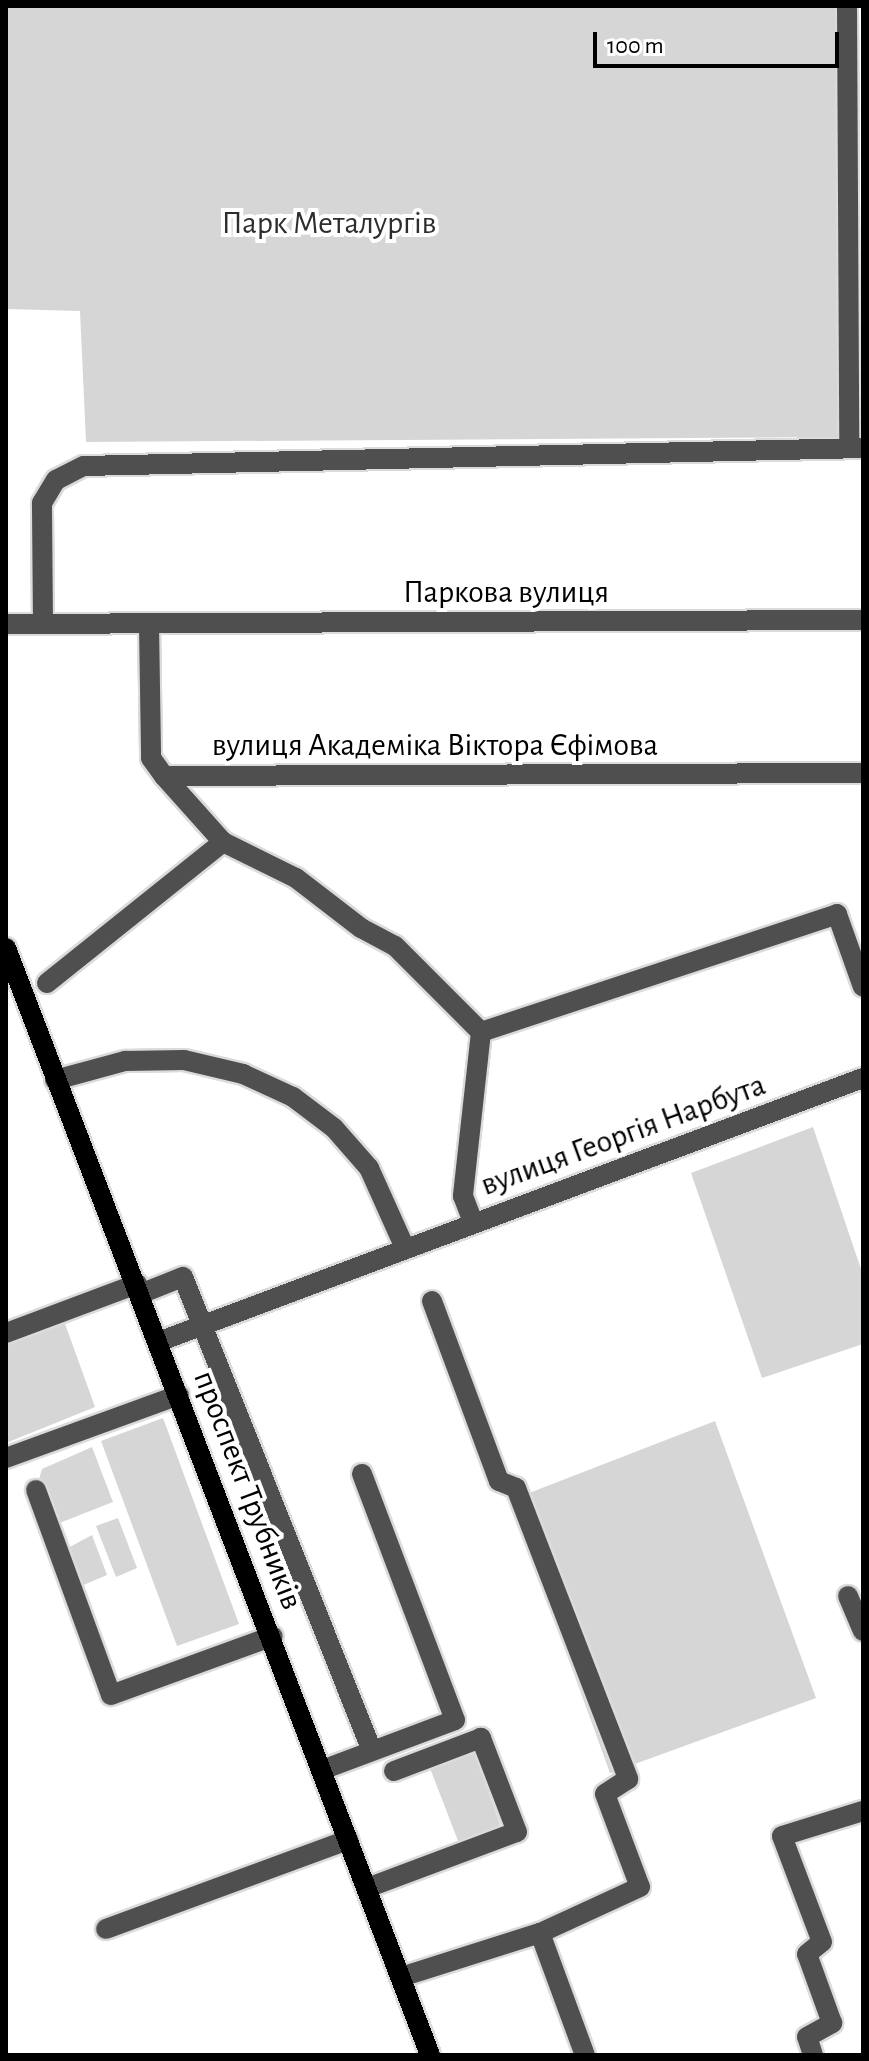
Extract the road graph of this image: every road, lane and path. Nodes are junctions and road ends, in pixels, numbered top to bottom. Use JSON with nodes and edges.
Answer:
{"nodes":[{"id":1,"x":847,"y":6,"type":"edge"},
{"id":2,"x":856,"y":448,"type":"edge"},
{"id":3,"x":863,"y":620,"type":"edge"},
{"id":4,"x":6,"y":624,"type":"edge"},
{"id":5,"x":43,"y":624,"type":"junction"},
{"id":6,"x":149,"y":624,"type":"junction"},
{"id":7,"x":863,"y":773,"type":"edge"},
{"id":8,"x":164,"y":776,"type":"junction"},
{"id":9,"x":223,"y":842,"type":"junction"},
{"id":10,"x":6,"y":948,"type":"edge"},
{"id":11,"x":47,"y":983,"type":"dead end"},
{"id":12,"x":863,"y":987,"type":"edge"},
{"id":13,"x":481,"y":1032,"type":"junction"},
{"id":14,"x":863,"y":1078,"type":"edge"},
{"id":15,"x":55,"y":1080,"type":"junction"},
{"id":16,"x":473,"y":1222,"type":"junction"},
{"id":17,"x":405,"y":1248,"type":"junction"},
{"id":18,"x":139,"y":1289,"type":"junction"},
{"id":19,"x":432,"y":1301,"type":"dead end"},
{"id":20,"x":201,"y":1326,"type":"junction"},
{"id":21,"x":6,"y":1333,"type":"edge"},
{"id":22,"x":158,"y":1342,"type":"junction"},
{"id":23,"x":179,"y":1395,"type":"junction"},
{"id":24,"x":6,"y":1458,"type":"edge"},
{"id":25,"x":362,"y":1474,"type":"dead end"},
{"id":26,"x":36,"y":1490,"type":"dead end"},
{"id":27,"x":848,"y":1596,"type":"dead end"},
{"id":28,"x":863,"y":1631,"type":"edge"},
{"id":29,"x":273,"y":1636,"type":"junction"},
{"id":30,"x":372,"y":1751,"type":"junction"},
{"id":31,"x":322,"y":1770,"type":"junction"},
{"id":32,"x":394,"y":1771,"type":"dead end"},
{"id":33,"x":863,"y":1811,"type":"edge"},
{"id":34,"x":348,"y":1840,"type":"junction"},
{"id":35,"x":367,"y":1888,"type":"junction"},
{"id":36,"x":106,"y":1929,"type":"dead end"},
{"id":37,"x":540,"y":1933,"type":"junction"},
{"id":38,"x":401,"y":1977,"type":"junction"},
{"id":39,"x":430,"y":2055,"type":"edge"},
{"id":40,"x":585,"y":2055,"type":"edge"},
{"id":41,"x":813,"y":2055,"type":"edge"}],
"edges":[{"from":1,"to":2,"type":"street"},
{"from":2,"to":5,"type":"street"},
{"from":3,"to":6,"type":"street","name":"Паркова вулиця"},
{"from":4,"to":5,"type":"street","name":"Паркова вулиця"},
{"from":5,"to":6,"type":"street","name":"Паркова вулиця"},
{"from":6,"to":8,"type":"street"},
{"from":7,"to":8,"type":"street","name":"вулиця Академіка Віктора Єфімова"},
{"from":8,"to":9,"type":"street"},
{"from":9,"to":11,"type":"street"},
{"from":9,"to":13,"type":"street"},
{"from":10,"to":15,"type":"main road","name":"проспект Трубників"},
{"from":12,"to":13,"type":"street"},
{"from":13,"to":16,"type":"street"},
{"from":14,"to":16,"type":"street","name":"вулиця Георгія Нарбута"},
{"from":15,"to":17,"type":"street"},
{"from":15,"to":18,"type":"main road","name":"проспект Трубників"},
{"from":16,"to":17,"type":"street","name":"вулиця Георгія Нарбута"},
{"from":17,"to":20,"type":"street","name":"вулиця Георгія Нарбута"},
{"from":18,"to":20,"type":"street"},
{"from":18,"to":21,"type":"street"},
{"from":18,"to":22,"type":"main road","name":"проспект Трубників"},
{"from":19,"to":37,"type":"street"},
{"from":20,"to":22,"type":"street","name":"вулиця Георгія Нарбута"},
{"from":20,"to":30,"type":"street"},
{"from":22,"to":23,"type":"main road","name":"проспект Трубників"},
{"from":23,"to":24,"type":"street"},
{"from":23,"to":29,"type":"main road","name":"проспект Трубників"},
{"from":25,"to":30,"type":"street"},
{"from":26,"to":29,"type":"street"},
{"from":27,"to":28,"type":"street"},
{"from":29,"to":31,"type":"main road","name":"проспект Трубників"},
{"from":30,"to":31,"type":"street"},
{"from":31,"to":34,"type":"main road","name":"проспект Трубників"},
{"from":32,"to":35,"type":"street"},
{"from":33,"to":41,"type":"street"},
{"from":34,"to":35,"type":"main road","name":"проспект Трубників"},
{"from":34,"to":36,"type":"street"},
{"from":35,"to":38,"type":"main road","name":"проспект Трубників"},
{"from":37,"to":38,"type":"street"},
{"from":37,"to":40,"type":"street"},
{"from":38,"to":39,"type":"main road","name":"проспект Трубників"}]}
